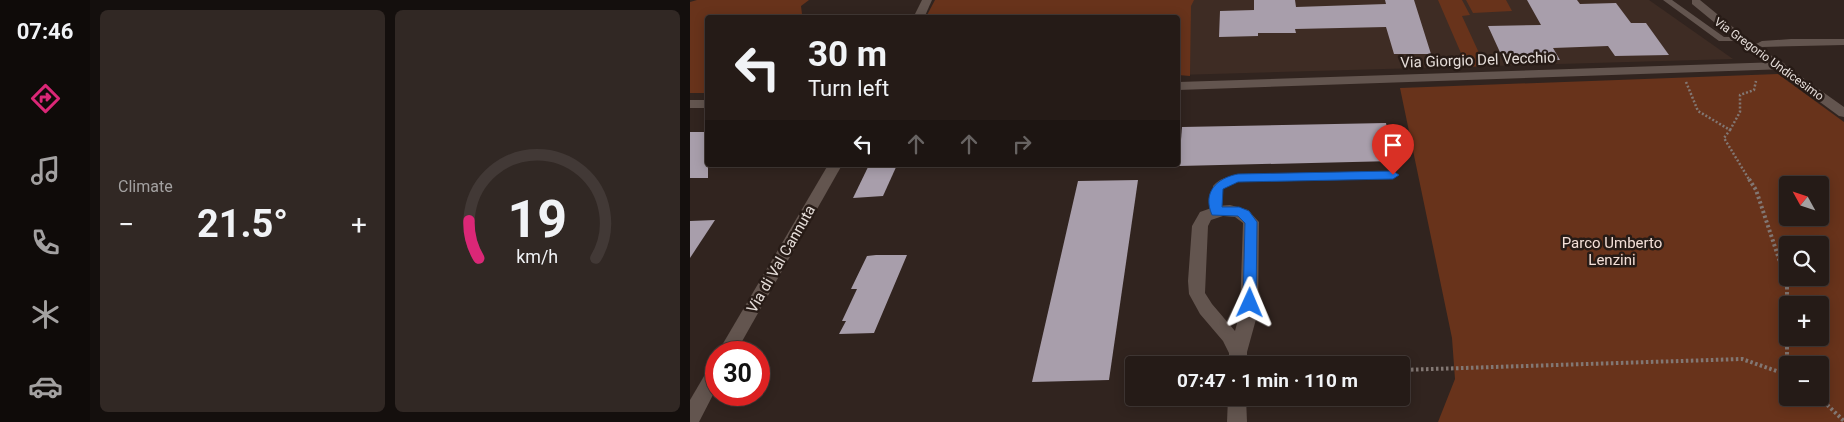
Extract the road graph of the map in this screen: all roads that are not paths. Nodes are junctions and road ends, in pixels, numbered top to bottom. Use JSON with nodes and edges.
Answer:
{"nodes":[{"id":1,"x":927,"y":0,"type":"edge"},
{"id":2,"x":1667,"y":0,"type":"edge"},
{"id":3,"x":1695,"y":1,"type":"edge"},
{"id":4,"x":920,"y":15,"type":"edge"},
{"id":5,"x":1741,"y":39,"type":"junction"},
{"id":6,"x":1844,"y":42,"type":"edge"},
{"id":7,"x":1762,"y":44,"type":"junction"},
{"id":8,"x":1780,"y":66,"type":"junction"},
{"id":9,"x":1180,"y":86,"type":"edge"},
{"id":10,"x":1844,"y":101,"type":"edge"},
{"id":11,"x":690,"y":104,"type":"edge"},
{"id":12,"x":705,"y":104,"type":"edge"},
{"id":13,"x":1844,"y":113,"type":"edge"},
{"id":14,"x":834,"y":167,"type":"edge"},
{"id":15,"x":1393,"y":175,"type":"dead end"},
{"id":16,"x":1216,"y":212,"type":"junction"},
{"id":17,"x":733,"y":341,"type":"edge"},
{"id":18,"x":1237,"y":356,"type":"edge"},
{"id":19,"x":1238,"y":356,"type":"edge"},
{"id":20,"x":698,"y":390,"type":"edge"},
{"id":21,"x":1237,"y":406,"type":"edge"},
{"id":22,"x":690,"y":419,"type":"edge"},
{"id":23,"x":1237,"y":422,"type":"edge"}],
"edges":[{"from":1,"to":4,"type":"street"},
{"from":2,"to":5,"type":"lane"},
{"from":3,"to":5,"type":"street","name":"Via Gregorio Undicesimo"},
{"from":3,"to":7,"type":"street","name":"Via Gregorio Undicesimo"},
{"from":5,"to":8,"type":"street","name":"Via Gregorio Undicesimo"},
{"from":6,"to":7,"type":"street"},
{"from":7,"to":10,"type":"street","name":"Via Gregorio Undicesimo"},
{"from":8,"to":9,"type":"street","name":"Via Giorgio Del Vecchio"},
{"from":8,"to":13,"type":"street","name":"Via Gregorio Undicesimo"},
{"from":11,"to":12,"type":"street"},
{"from":14,"to":17,"type":"street","name":"Via di Val Cannuta"},
{"from":15,"to":16,"type":"lane"},
{"from":16,"to":18,"type":"street"},
{"from":16,"to":19,"type":"street"},
{"from":20,"to":22,"type":"street"},
{"from":21,"to":23,"type":"street"}]}
